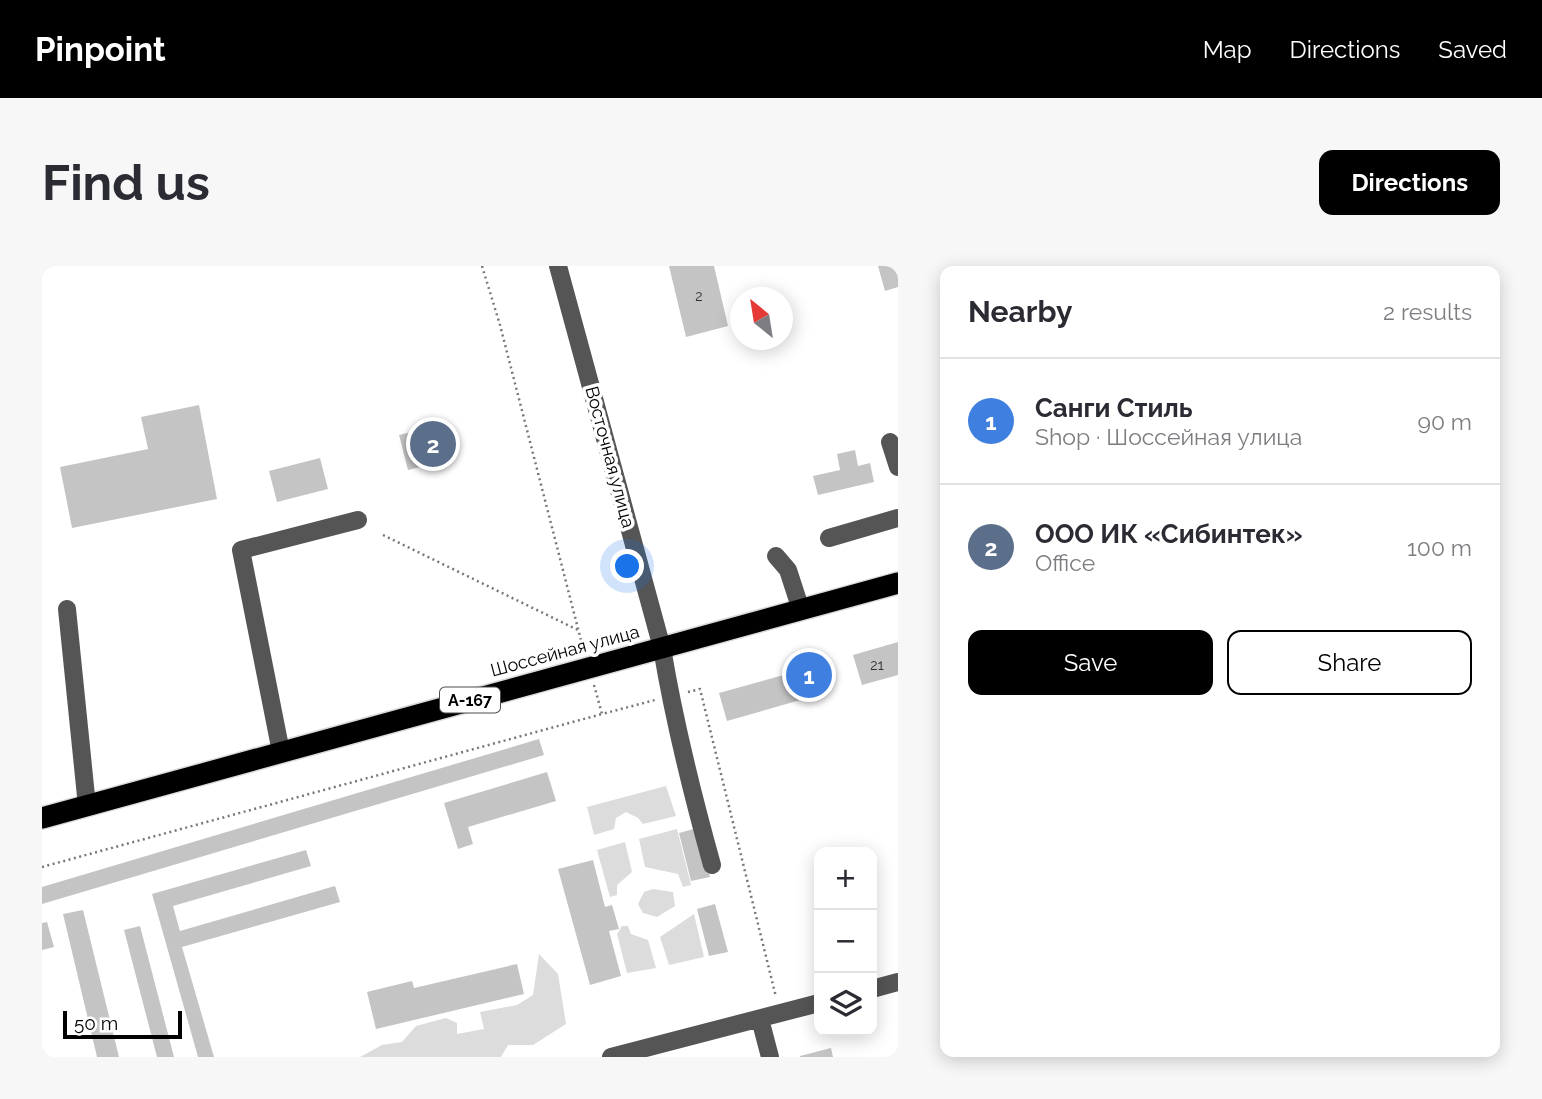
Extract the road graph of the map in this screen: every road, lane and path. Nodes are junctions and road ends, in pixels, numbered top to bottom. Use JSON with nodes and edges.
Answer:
{"nodes":[{"id":1,"x":558,"y":266,"type":"edge"},
{"id":2,"x":890,"y":442,"type":"dead end"},
{"id":3,"x":898,"y":467,"type":"edge"},
{"id":4,"x":898,"y":518,"type":"edge"},
{"id":5,"x":358,"y":520,"type":"dead end"},
{"id":6,"x":383,"y":535,"type":"dead end"},
{"id":7,"x":830,"y":538,"type":"dead end"},
{"id":8,"x":776,"y":556,"type":"dead end"},
{"id":9,"x":898,"y":583,"type":"edge"},
{"id":10,"x":66,"y":609,"type":"dead end"},
{"id":11,"x":801,"y":610,"type":"junction"},
{"id":12,"x":578,"y":630,"type":"dead end"},
{"id":13,"x":662,"y":648,"type":"junction"},
{"id":14,"x":602,"y":714,"type":"dead end"},
{"id":15,"x":281,"y":752,"type":"junction"},
{"id":16,"x":87,"y":806,"type":"junction"},
{"id":17,"x":42,"y":818,"type":"edge"},
{"id":18,"x":712,"y":865,"type":"dead end"},
{"id":19,"x":42,"y":867,"type":"edge"},
{"id":20,"x":898,"y":982,"type":"edge"},
{"id":21,"x":877,"y":988,"type":"edge"},
{"id":22,"x":814,"y":1004,"type":"edge"},
{"id":23,"x":760,"y":1019,"type":"junction"},
{"id":24,"x":611,"y":1057,"type":"edge"},
{"id":25,"x":770,"y":1057,"type":"edge"}],
"edges":[{"from":1,"to":13,"type":"street","name":"Восточная улица"},
{"from":2,"to":3,"type":"street"},
{"from":4,"to":7,"type":"street"},
{"from":5,"to":15,"type":"street"},
{"from":6,"to":12,"type":"path"},
{"from":8,"to":11,"type":"street"},
{"from":9,"to":11,"type":"highway","name":"Шоссейная улица","number":"А-167"},
{"from":10,"to":16,"type":"street"},
{"from":11,"to":13,"type":"highway","name":"Шоссейная улица","number":"А-167"},
{"from":13,"to":15,"type":"highway","name":"Шоссейная улица","number":"А-167"},
{"from":13,"to":18,"type":"street","name":"Восточная улица"},
{"from":14,"to":19,"type":"path"},
{"from":15,"to":16,"type":"highway","name":"Шоссейная улица","number":"А-167"},
{"from":16,"to":17,"type":"highway","name":"Шоссейная улица","number":"А-167"},
{"from":20,"to":21,"type":"street"},
{"from":22,"to":23,"type":"street"},
{"from":23,"to":24,"type":"street"},
{"from":23,"to":25,"type":"street"}]}
